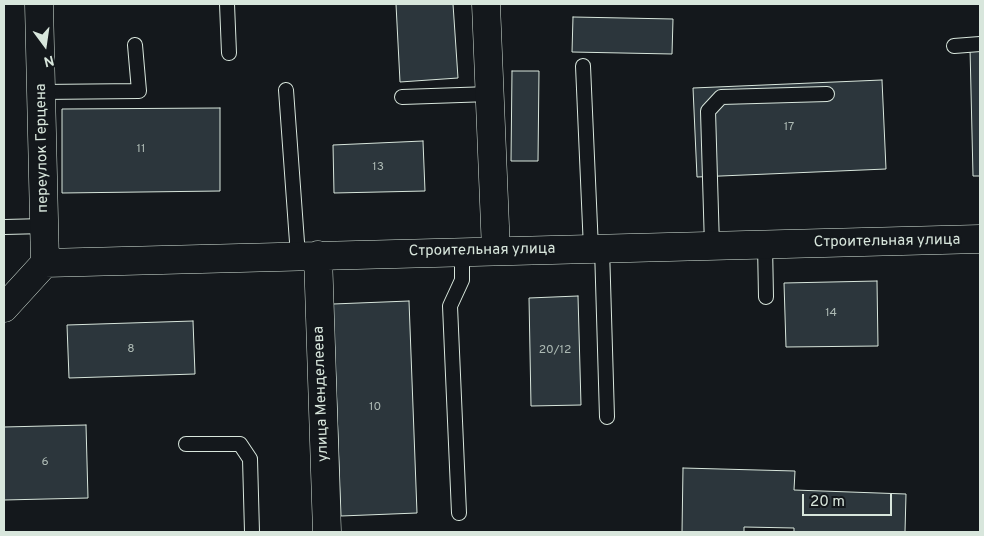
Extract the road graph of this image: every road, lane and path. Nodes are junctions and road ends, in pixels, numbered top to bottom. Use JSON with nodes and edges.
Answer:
{"nodes":[{"id":1,"x":39,"y":4,"type":"edge"},
{"id":2,"x":227,"y":4,"type":"edge"},
{"id":3,"x":486,"y":4,"type":"edge"},
{"id":4,"x":980,"y":44,"type":"edge"},
{"id":5,"x":135,"y":45,"type":"dead end"},
{"id":6,"x":954,"y":46,"type":"dead end"},
{"id":7,"x":229,"y":53,"type":"dead end"},
{"id":8,"x":583,"y":66,"type":"dead end"},
{"id":9,"x":286,"y":90,"type":"dead end"},
{"id":10,"x":41,"y":92,"type":"junction"},
{"id":11,"x":490,"y":94,"type":"junction"},
{"id":12,"x":827,"y":94,"type":"dead end"},
{"id":13,"x":402,"y":97,"type":"dead end"},
{"id":14,"x":45,"y":226,"type":"junction"},
{"id":15,"x":4,"y":227,"type":"edge"},
{"id":16,"x":980,"y":239,"type":"edge"},
{"id":17,"x":765,"y":244,"type":"junction"},
{"id":18,"x":712,"y":246,"type":"junction"},
{"id":19,"x":597,"y":249,"type":"junction"},
{"id":20,"x":496,"y":251,"type":"junction"},
{"id":21,"x":462,"y":252,"type":"junction"},
{"id":22,"x":308,"y":256,"type":"junction"},
{"id":23,"x":46,"y":263,"type":"junction"},
{"id":24,"x":766,"y":297,"type":"dead end"},
{"id":25,"x":4,"y":308,"type":"edge"},
{"id":26,"x":607,"y":417,"type":"dead end"},
{"id":27,"x":186,"y":444,"type":"dead end"},
{"id":28,"x":459,"y":513,"type":"dead end"},
{"id":29,"x":252,"y":532,"type":"edge"},
{"id":30,"x":327,"y":532,"type":"edge"}],
"edges":[{"from":1,"to":10,"type":"street","name":"переулок Герцена"},
{"from":2,"to":7,"type":"lane"},
{"from":3,"to":11,"type":"street"},
{"from":4,"to":6,"type":"lane"},
{"from":5,"to":10,"type":"lane"},
{"from":8,"to":19,"type":"lane"},
{"from":9,"to":22,"type":"lane"},
{"from":10,"to":14,"type":"street","name":"переулок Герцена"},
{"from":11,"to":13,"type":"lane"},
{"from":11,"to":20,"type":"street"},
{"from":12,"to":18,"type":"lane"},
{"from":14,"to":15,"type":"lane"},
{"from":14,"to":23,"type":"street","name":"переулок Герцена"},
{"from":16,"to":17,"type":"street","name":"Строительная улица"},
{"from":17,"to":18,"type":"street","name":"Строительная улица"},
{"from":17,"to":24,"type":"lane"},
{"from":18,"to":19,"type":"street","name":"Строительная улица"},
{"from":19,"to":20,"type":"street","name":"Строительная улица"},
{"from":19,"to":26,"type":"lane"},
{"from":20,"to":21,"type":"street","name":"Строительная улица"},
{"from":21,"to":22,"type":"street","name":"Строительная улица"},
{"from":21,"to":28,"type":"lane"},
{"from":22,"to":23,"type":"street","name":"Строительная улица"},
{"from":22,"to":30,"type":"street","name":"улица Менделеева"},
{"from":23,"to":25,"type":"street"},
{"from":27,"to":29,"type":"lane"}]}
